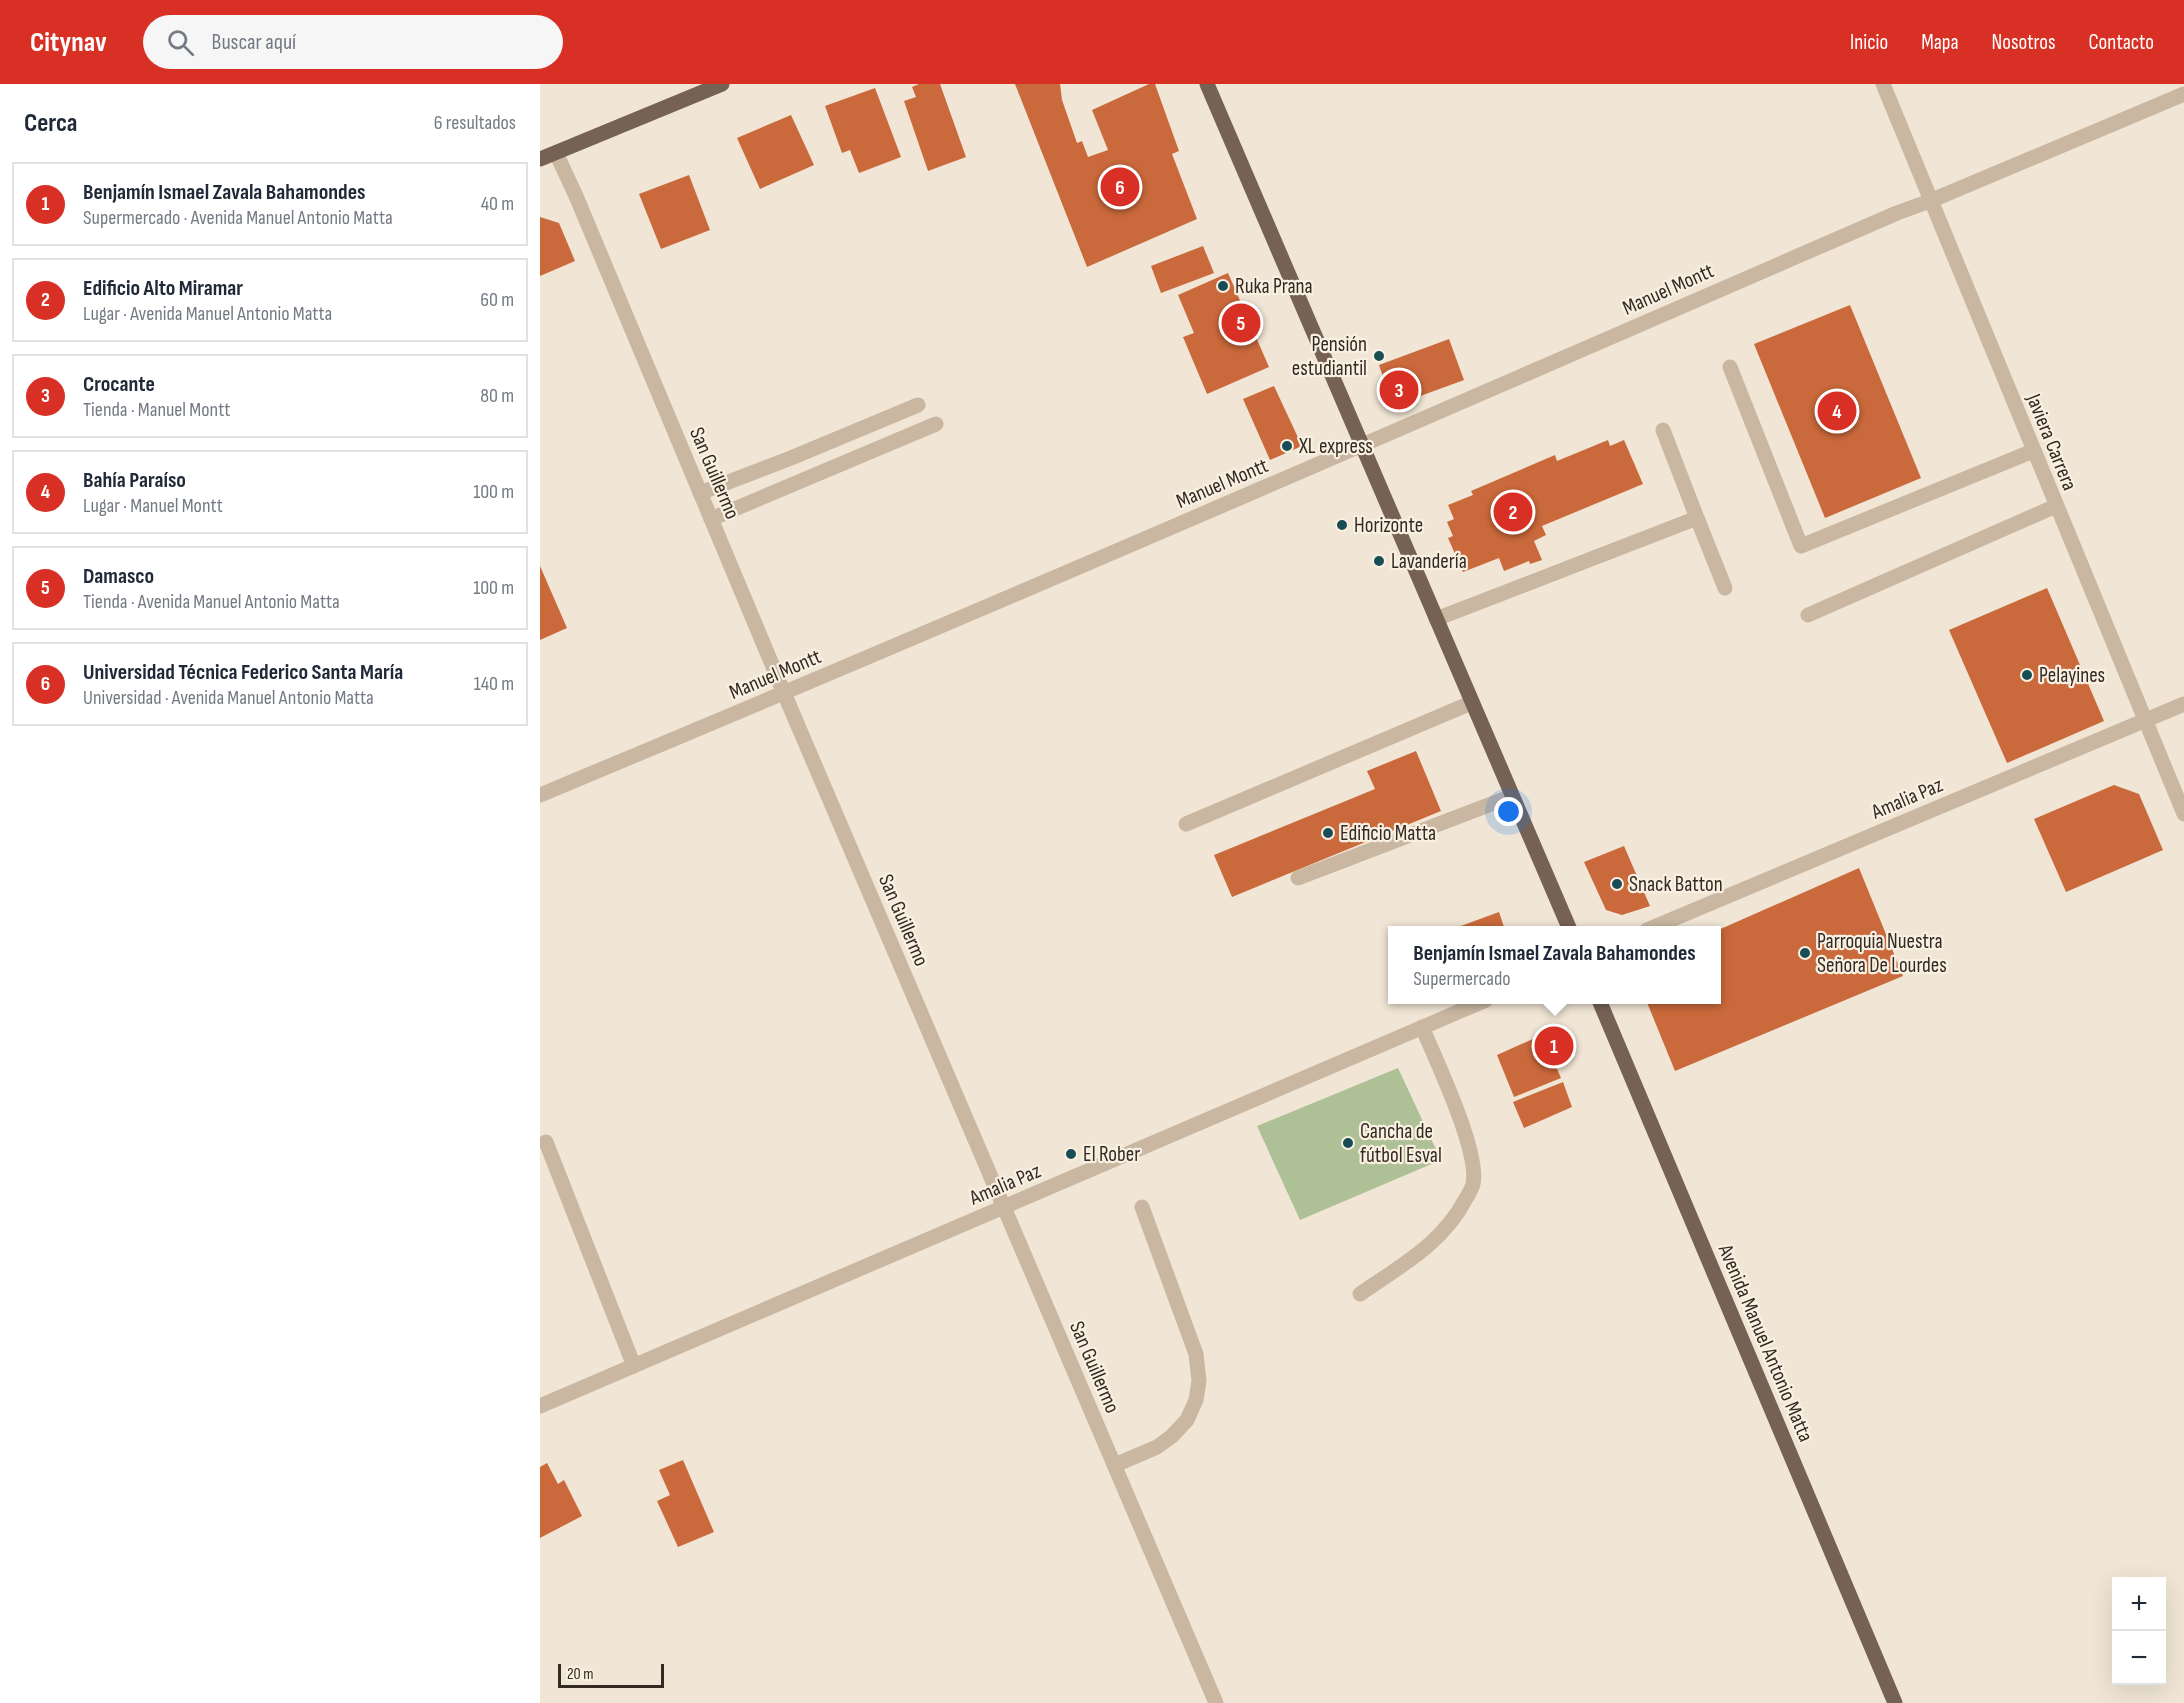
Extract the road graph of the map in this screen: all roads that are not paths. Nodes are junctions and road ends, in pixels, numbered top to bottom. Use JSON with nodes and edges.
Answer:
{"nodes":[{"id":1,"x":722,"y":84,"type":"edge"},
{"id":2,"x":1207,"y":84,"type":"edge"},
{"id":3,"x":1883,"y":84,"type":"edge"},
{"id":4,"x":2184,"y":94,"type":"edge"},
{"id":5,"x":556,"y":153,"type":"junction"},
{"id":6,"x":540,"y":159,"type":"edge"},
{"id":7,"x":1930,"y":201,"type":"junction"},
{"id":8,"x":1730,"y":367,"type":"dead end"},
{"id":9,"x":918,"y":405,"type":"dead end"},
{"id":10,"x":936,"y":424,"type":"dead end"},
{"id":11,"x":1663,"y":430,"type":"dead end"},
{"id":12,"x":1361,"y":446,"type":"junction"},
{"id":13,"x":2033,"y":451,"type":"junction"},
{"id":14,"x":700,"y":494,"type":"junction"},
{"id":15,"x":2056,"y":506,"type":"junction"},
{"id":16,"x":1698,"y":518,"type":"junction"},
{"id":17,"x":711,"y":519,"type":"junction"},
{"id":18,"x":1725,"y":588,"type":"dead end"},
{"id":19,"x":1808,"y":615,"type":"dead end"},
{"id":20,"x":1436,"y":619,"type":"junction"},
{"id":21,"x":784,"y":693,"type":"junction"},
{"id":22,"x":1471,"y":703,"type":"junction"},
{"id":23,"x":2184,"y":704,"type":"edge"},
{"id":24,"x":2144,"y":721,"type":"junction"},
{"id":25,"x":540,"y":795,"type":"edge"},
{"id":26,"x":1512,"y":796,"type":"junction"},
{"id":27,"x":2184,"y":814,"type":"edge"},
{"id":28,"x":1186,"y":824,"type":"dead end"},
{"id":29,"x":1298,"y":878,"type":"dead end"},
{"id":30,"x":1568,"y":926,"type":"edge"},
{"id":31,"x":1657,"y":926,"type":"edge"},
{"id":32,"x":1475,"y":1004,"type":"edge"},
{"id":33,"x":1601,"y":1004,"type":"edge"},
{"id":34,"x":1422,"y":1027,"type":"junction"},
{"id":35,"x":546,"y":1142,"type":"dead end"},
{"id":36,"x":1142,"y":1207,"type":"dead end"},
{"id":37,"x":1003,"y":1208,"type":"junction"},
{"id":38,"x":1360,"y":1294,"type":"dead end"},
{"id":39,"x":634,"y":1366,"type":"junction"},
{"id":40,"x":540,"y":1406,"type":"edge"},
{"id":41,"x":1115,"y":1465,"type":"junction"},
{"id":42,"x":1216,"y":1703,"type":"edge"},
{"id":43,"x":1894,"y":1703,"type":"edge"}],
"edges":[{"from":1,"to":5,"type":"main road"},
{"from":2,"to":12,"type":"main road"},
{"from":3,"to":7,"type":"street","name":"Javiera Carrera"},
{"from":4,"to":7,"type":"street","name":"Manuel Montt"},
{"from":5,"to":6,"type":"main road"},
{"from":5,"to":14,"type":"street","name":"San Guillermo"},
{"from":7,"to":12,"type":"street","name":"Manuel Montt"},
{"from":7,"to":13,"type":"street","name":"Javiera Carrera"},
{"from":8,"to":13,"type":"street"},
{"from":9,"to":14,"type":"street"},
{"from":10,"to":17,"type":"street"},
{"from":11,"to":16,"type":"street"},
{"from":12,"to":20,"type":"main road"},
{"from":12,"to":21,"type":"street","name":"Manuel Montt"},
{"from":13,"to":15,"type":"street","name":"Javiera Carrera"},
{"from":14,"to":17,"type":"street","name":"San Guillermo"},
{"from":15,"to":19,"type":"street"},
{"from":15,"to":24,"type":"street","name":"Javiera Carrera"},
{"from":16,"to":18,"type":"street"},
{"from":16,"to":20,"type":"street"},
{"from":17,"to":21,"type":"street","name":"San Guillermo"},
{"from":20,"to":22,"type":"main road"},
{"from":21,"to":25,"type":"street","name":"Manuel Montt"},
{"from":21,"to":37,"type":"street","name":"San Guillermo"},
{"from":22,"to":26,"type":"main road"},
{"from":22,"to":28,"type":"street"},
{"from":23,"to":24,"type":"street","name":"Amalia Paz"},
{"from":24,"to":27,"type":"street","name":"Javiera Carrera"},
{"from":24,"to":31,"type":"street","name":"Amalia Paz"},
{"from":26,"to":29,"type":"street"},
{"from":26,"to":30,"type":"main road"},
{"from":32,"to":34,"type":"street","name":"Amalia Paz"},
{"from":33,"to":43,"type":"main road","name":"Avenida Manuel Antonio Matta"},
{"from":34,"to":37,"type":"street","name":"Amalia Paz"},
{"from":34,"to":38,"type":"street"},
{"from":35,"to":39,"type":"street"},
{"from":36,"to":41,"type":"street"},
{"from":37,"to":39,"type":"street","name":"Amalia Paz"},
{"from":37,"to":41,"type":"street","name":"San Guillermo"},
{"from":39,"to":40,"type":"street","name":"Amalia Paz"},
{"from":41,"to":42,"type":"street","name":"San Guillermo"}]}
